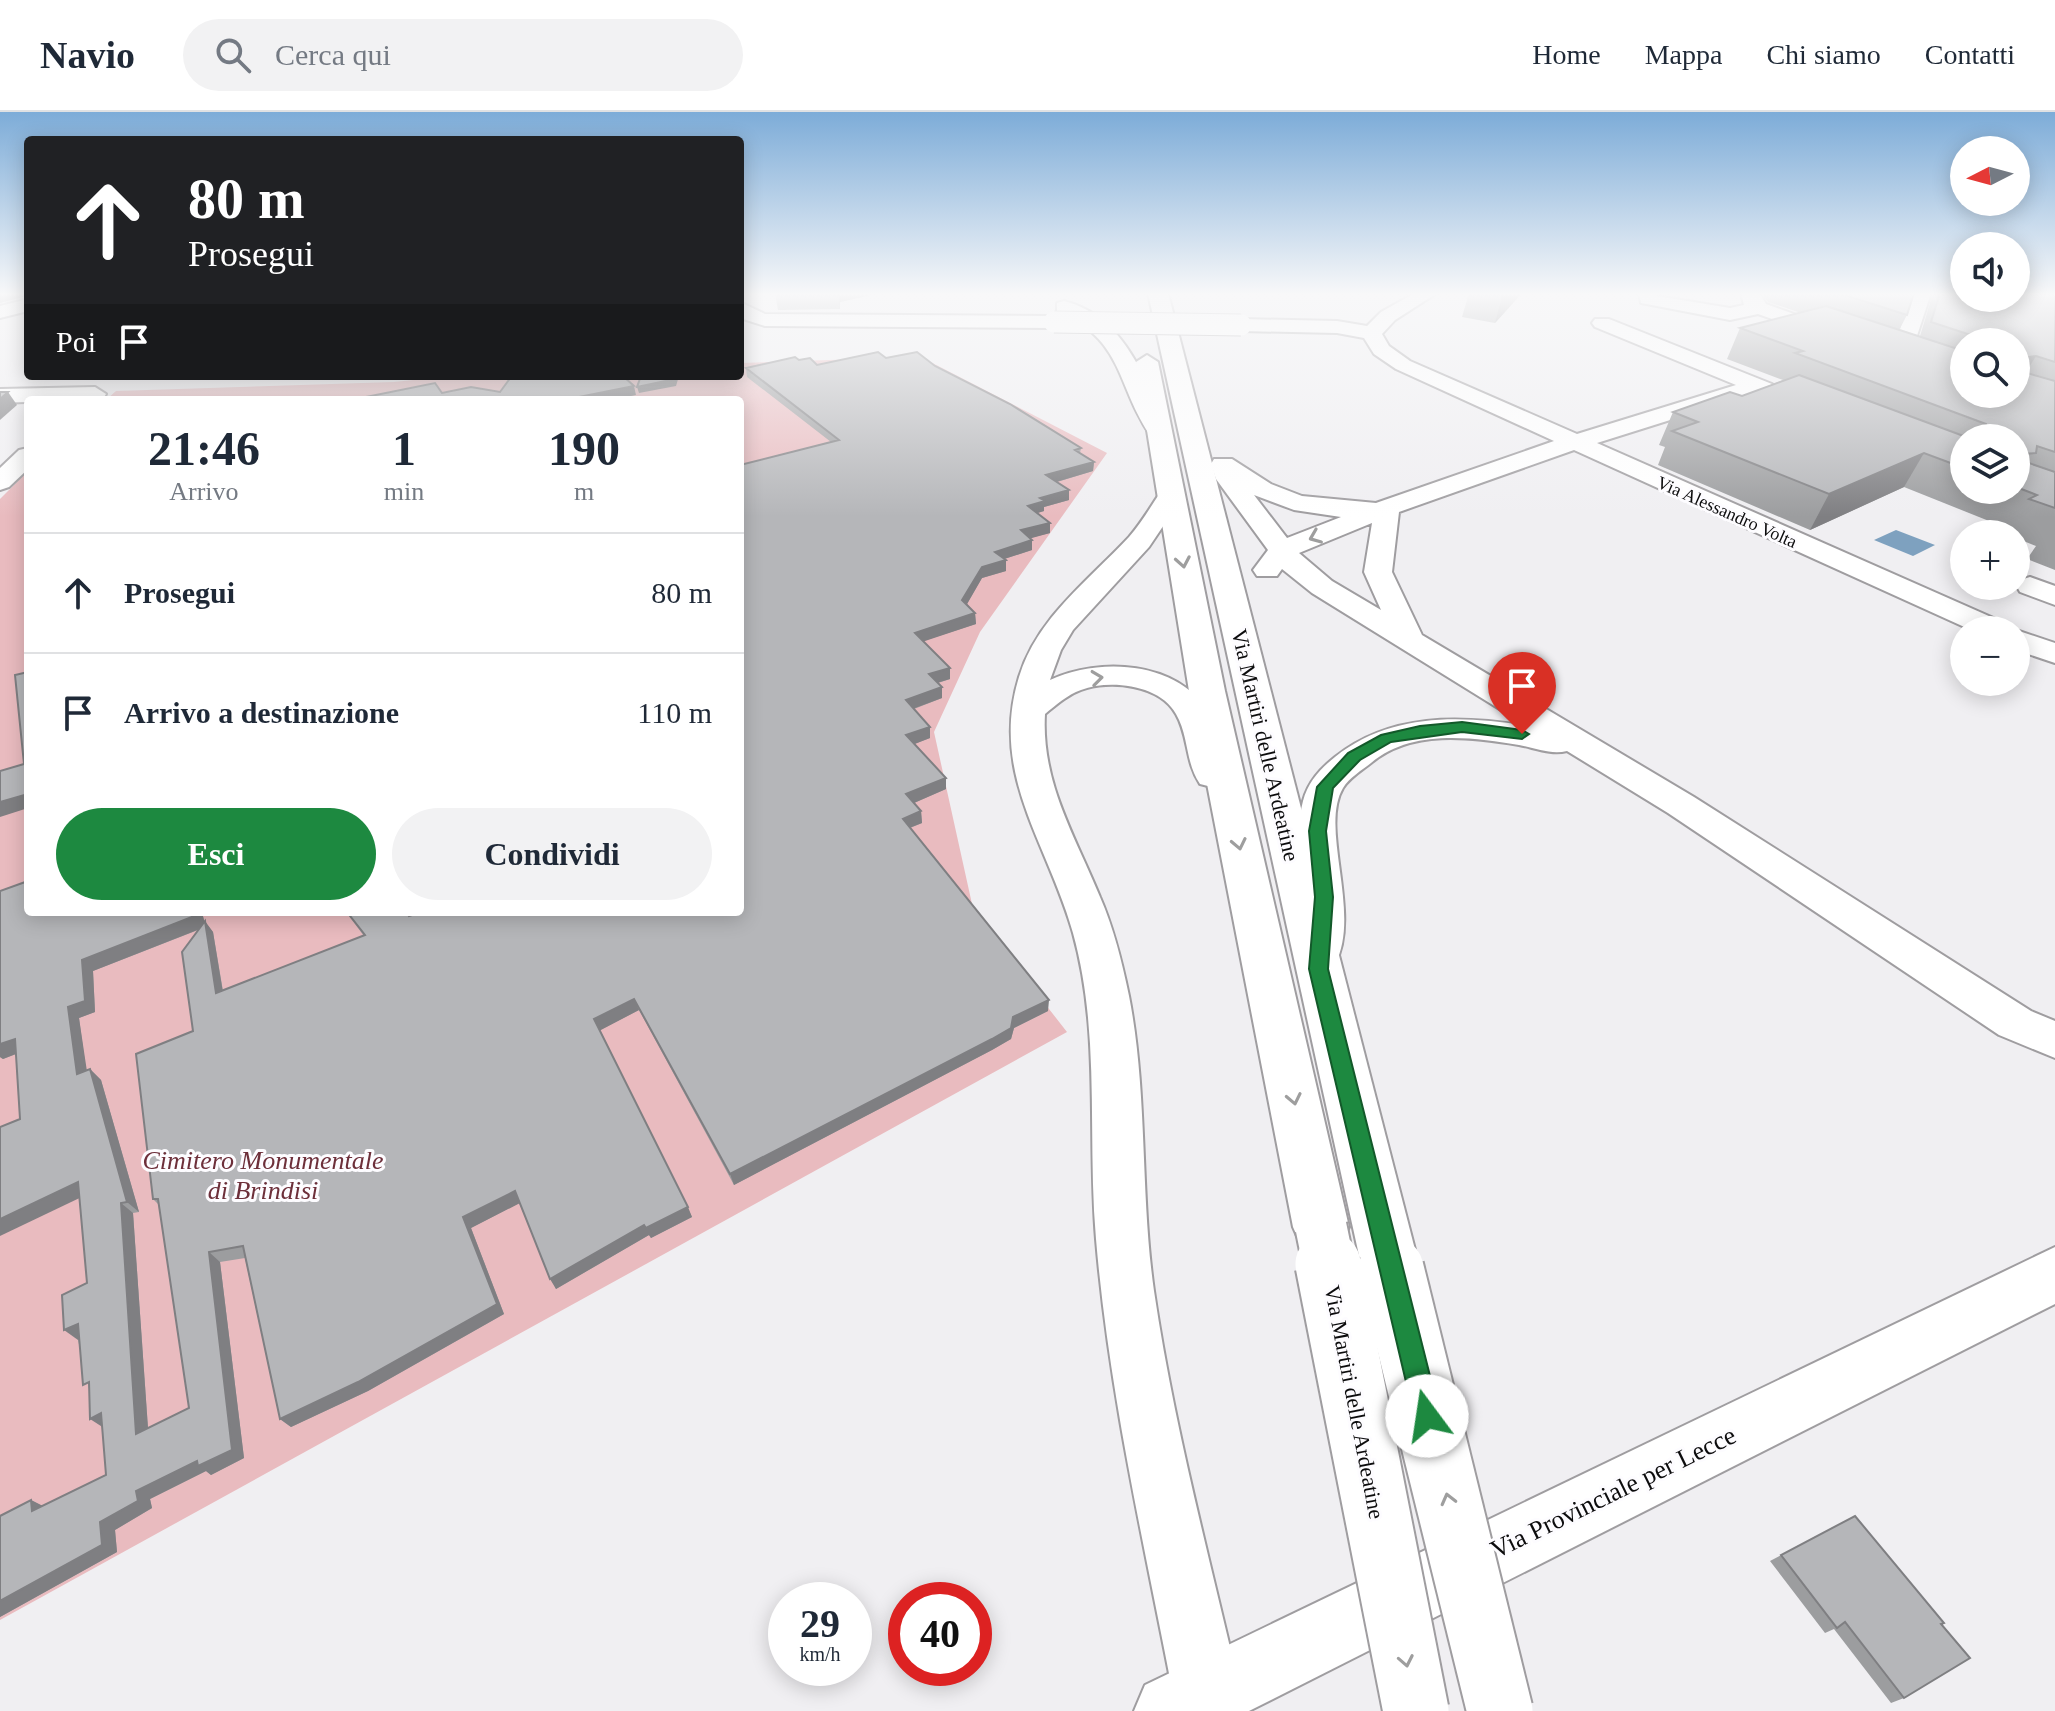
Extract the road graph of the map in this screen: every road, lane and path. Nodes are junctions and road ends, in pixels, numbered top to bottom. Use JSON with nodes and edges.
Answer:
{"nodes":[{"id":1,"x":1131,"y":368,"type":"edge"},
{"id":2,"x":1156,"y":368,"type":"edge"},
{"id":3,"x":1168,"y":368,"type":"edge"},
{"id":4,"x":1409,"y":368,"type":"edge"},
{"id":5,"x":1712,"y":368,"type":"edge"},
{"id":6,"x":112,"y":380,"type":"edge"},
{"id":7,"x":1757,"y":386,"type":"junction"},
{"id":8,"x":0,"y":396,"type":"edge"},
{"id":9,"x":24,"y":396,"type":"edge"},
{"id":10,"x":93,"y":396,"type":"edge"},
{"id":11,"x":1787,"y":398,"type":"edge"},
{"id":12,"x":1176,"y":431,"type":"junction"},
{"id":13,"x":1572,"y":443,"type":"junction"},
{"id":14,"x":24,"y":459,"type":"edge"},
{"id":15,"x":1223,"y":464,"type":"junction"},
{"id":16,"x":0,"y":482,"type":"edge"},
{"id":17,"x":1171,"y":495,"type":"junction"},
{"id":18,"x":1387,"y":508,"type":"junction"},
{"id":19,"x":1282,"y":550,"type":"junction"},
{"id":20,"x":1963,"y":616,"type":"edge"},
{"id":21,"x":1410,"y":641,"type":"junction"},
{"id":22,"x":2030,"y":644,"type":"edge"},
{"id":23,"x":2055,"y":654,"type":"edge"},
{"id":24,"x":1028,"y":711,"type":"junction"},
{"id":25,"x":1589,"y":751,"type":"junction"},
{"id":26,"x":1229,"y":795,"type":"junction"},
{"id":27,"x":1318,"y":969,"type":"junction"},
{"id":28,"x":2015,"y":1023,"type":"junction"},
{"id":29,"x":2055,"y":1040,"type":"edge"},
{"id":30,"x":2055,"y":1063,"type":"edge"},
{"id":31,"x":2055,"y":1274,"type":"edge"},
{"id":32,"x":1189,"y":1702,"type":"edge"},
{"id":33,"x":1416,"y":1711,"type":"edge"},
{"id":34,"x":1500,"y":1711,"type":"edge"}],
"edges":[{"from":1,"to":12,"type":"street"},
{"from":2,"to":12,"type":"street","name":"Via Martiri delle Ardeatine"},
{"from":3,"to":12,"type":"street","name":"Via Martiri delle Ardeatine"},
{"from":4,"to":13,"type":"street","name":"Via Alessandro Volta"},
{"from":5,"to":7,"type":"street"},
{"from":6,"to":10,"type":"street"},
{"from":7,"to":11,"type":"street"},
{"from":7,"to":13,"type":"street"},
{"from":8,"to":9,"type":"street"},
{"from":12,"to":15,"type":"street"},
{"from":12,"to":17,"type":"street","name":"Via Martiri delle Ardeatine"},
{"from":12,"to":27,"type":"street","name":"Via Martiri delle Ardeatine"},
{"from":13,"to":18,"type":"street"},
{"from":13,"to":20,"type":"street","name":"Via Alessandro Volta"},
{"from":14,"to":16,"type":"street"},
{"from":15,"to":18,"type":"street"},
{"from":15,"to":19,"type":"street"},
{"from":17,"to":24,"type":"street"},
{"from":17,"to":26,"type":"street","name":"Via Martiri delle Ardeatine","one_way":true},
{"from":18,"to":19,"type":"street","one_way":true},
{"from":18,"to":21,"type":"street"},
{"from":19,"to":21,"type":"street"},
{"from":21,"to":25,"type":"street"},
{"from":22,"to":23,"type":"street"},
{"from":24,"to":26,"type":"street","one_way":true},
{"from":24,"to":32,"type":"street"},
{"from":25,"to":27,"type":"street"},
{"from":25,"to":28,"type":"street"},
{"from":26,"to":33,"type":"street","name":"Via Martiri delle Ardeatine","one_way":true,"bridge":true},
{"from":34,"to":27,"type":"street","name":"Via Martiri delle Ardeatine","one_way":true,"bridge":true},
{"from":28,"to":29,"type":"street"},
{"from":28,"to":30,"type":"street"},
{"from":31,"to":32,"type":"street","name":"Via Provinciale per Lecce"}]}
